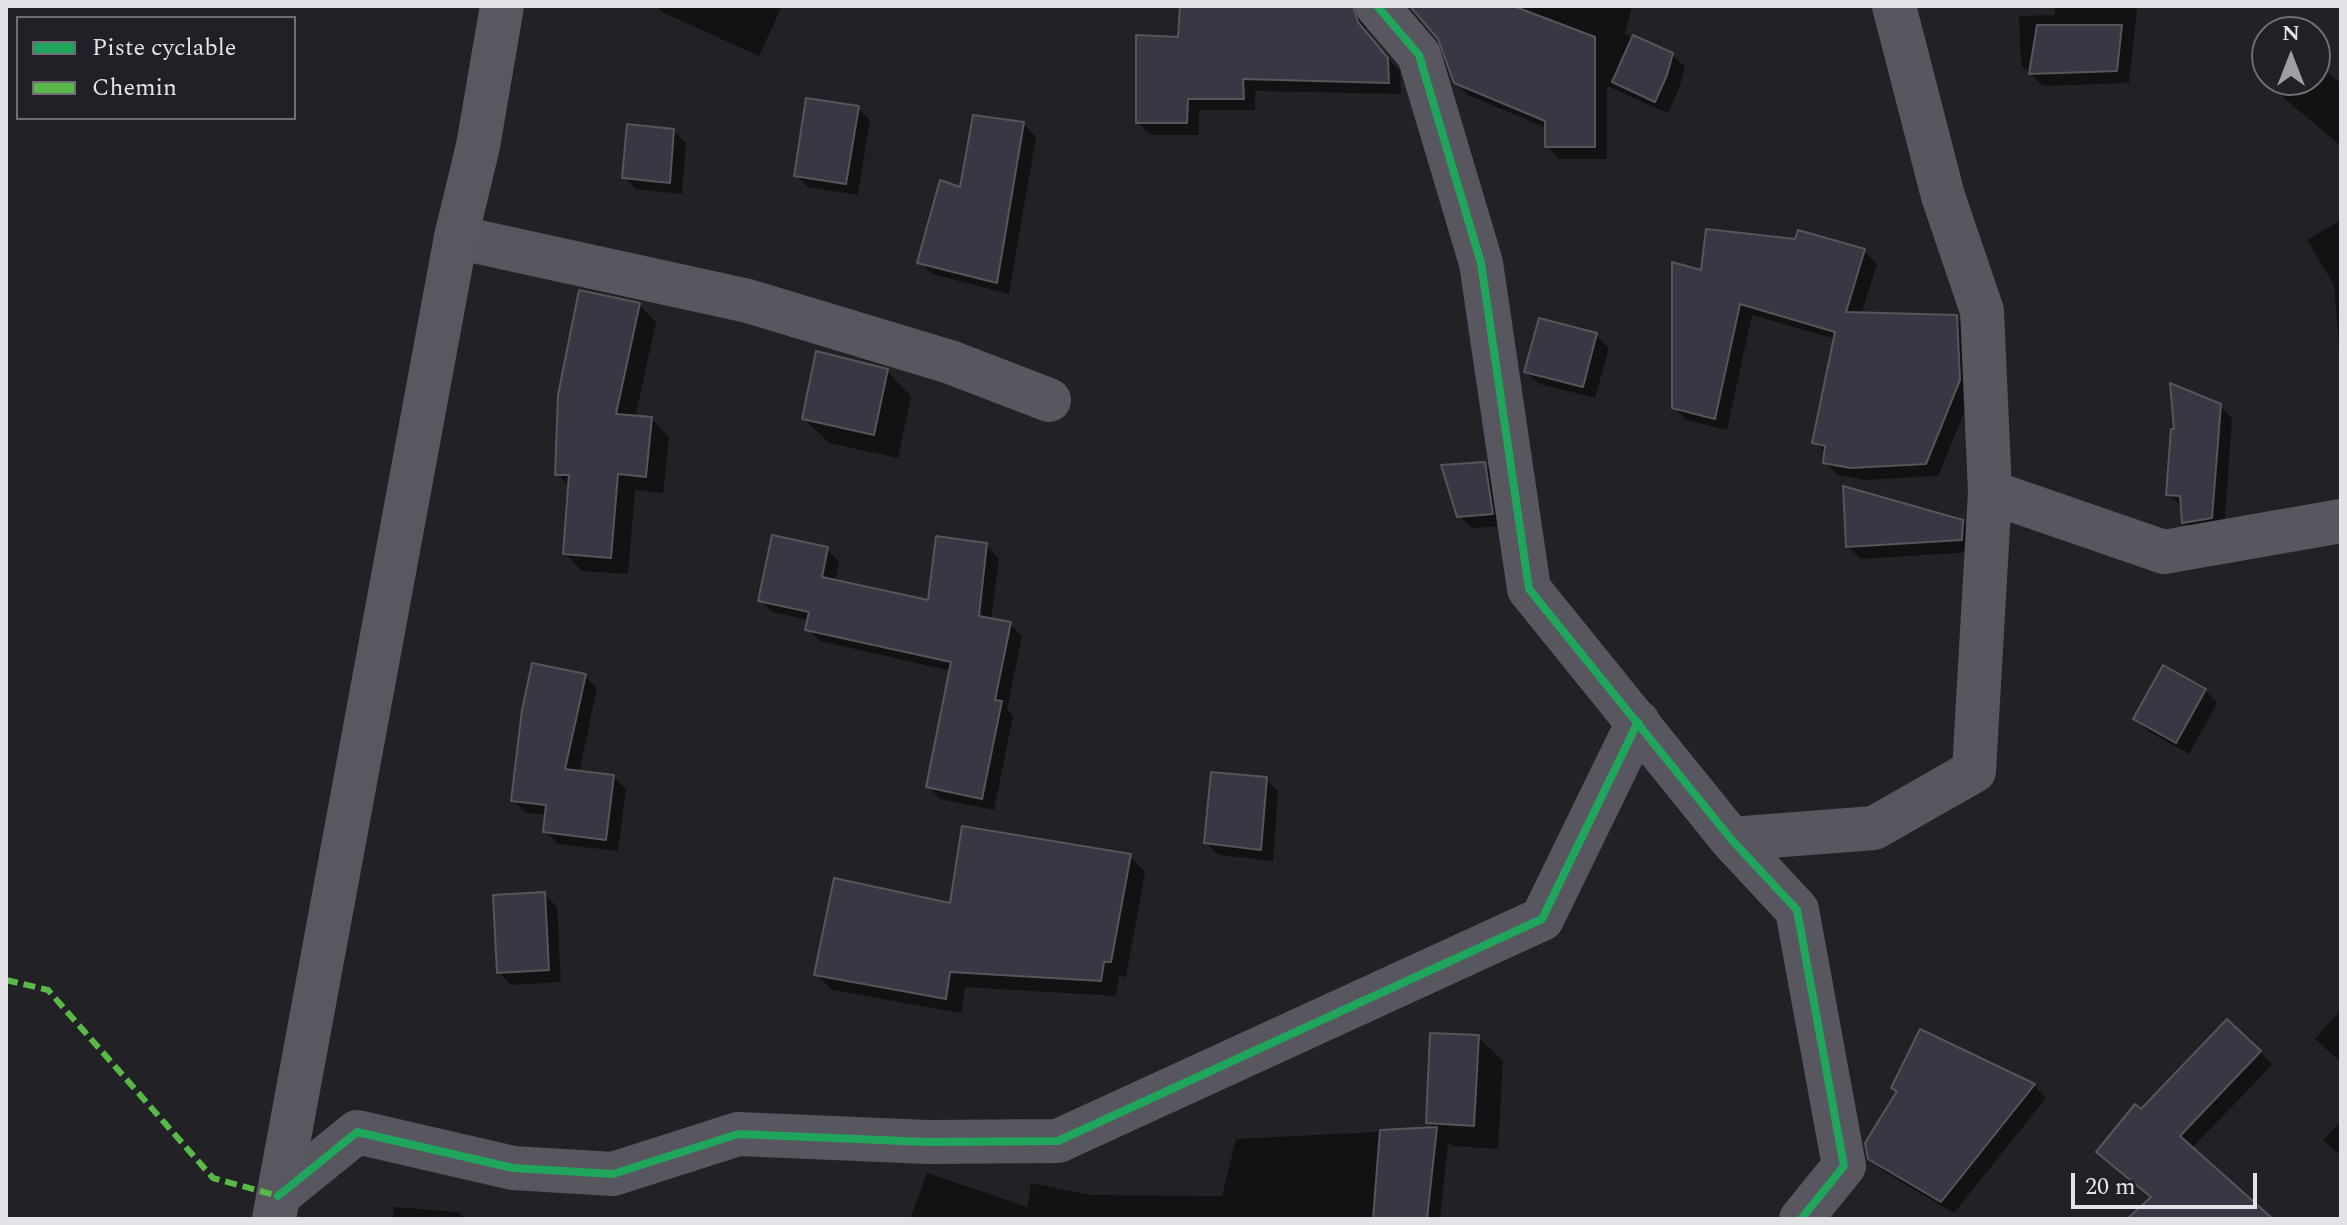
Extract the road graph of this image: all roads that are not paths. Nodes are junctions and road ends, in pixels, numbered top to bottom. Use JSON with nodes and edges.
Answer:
{"nodes":[{"id":1,"x":502,"y":6,"type":"edge"},
{"id":2,"x":1377,"y":6,"type":"edge"},
{"id":3,"x":1894,"y":6,"type":"edge"},
{"id":4,"x":456,"y":237,"type":"junction"},
{"id":5,"x":1049,"y":400,"type":"dead end"},
{"id":6,"x":1990,"y":492,"type":"junction"},
{"id":7,"x":2341,"y":521,"type":"edge"},
{"id":8,"x":1638,"y":722,"type":"junction"},
{"id":9,"x":1731,"y":839,"type":"junction"},
{"id":10,"x":276,"y":1208,"type":"edge"},
{"id":11,"x":1801,"y":1219,"type":"edge"}],
"edges":[{"from":1,"to":4,"type":"main road"},
{"from":2,"to":8,"type":"street"},
{"from":3,"to":6,"type":"street"},
{"from":4,"to":5,"type":"street"},
{"from":4,"to":10,"type":"main road"},
{"from":6,"to":7,"type":"street"},
{"from":6,"to":9,"type":"street"},
{"from":8,"to":9,"type":"street"},
{"from":8,"to":10,"type":"street"},
{"from":9,"to":11,"type":"street"}]}
